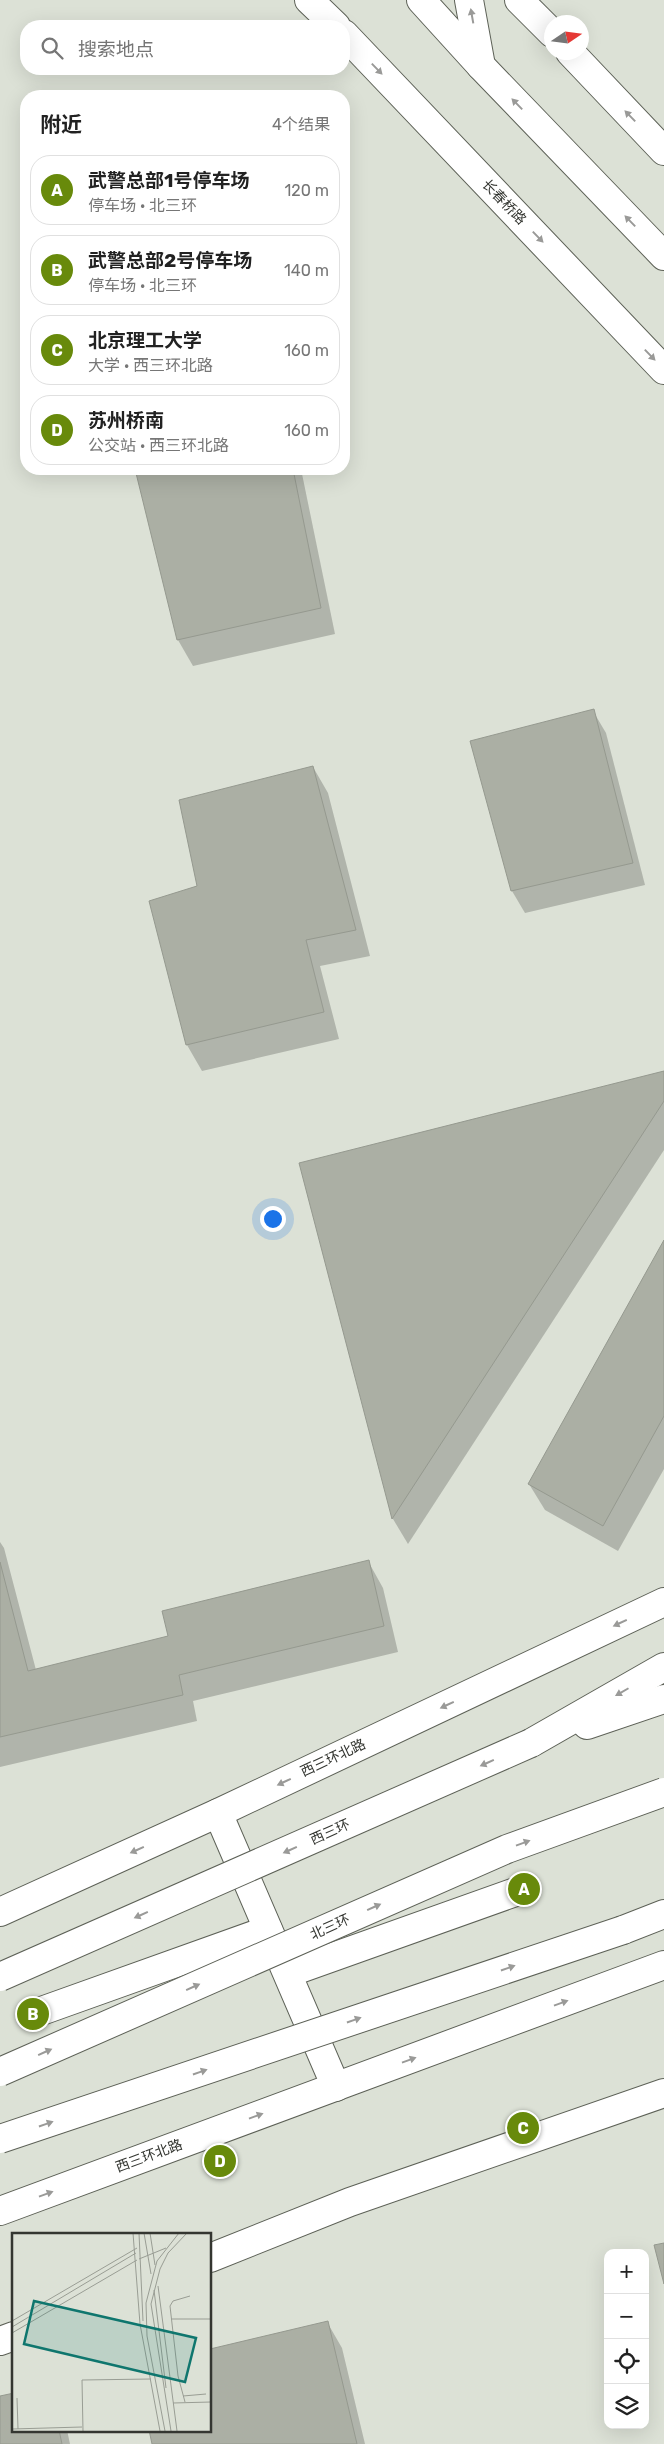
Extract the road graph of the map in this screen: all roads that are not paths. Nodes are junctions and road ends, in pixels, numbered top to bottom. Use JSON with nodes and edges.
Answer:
{"nodes":[{"id":1,"x":309,"y":0,"type":"edge"},
{"id":2,"x":421,"y":0,"type":"edge"},
{"id":3,"x":469,"y":0,"type":"edge"},
{"id":4,"x":520,"y":0,"type":"edge"},
{"id":5,"x":330,"y":20,"type":"edge"},
{"id":6,"x":544,"y":25,"type":"edge"},
{"id":7,"x":350,"y":40,"type":"edge"},
{"id":8,"x":578,"y":60,"type":"edge"},
{"id":9,"x":481,"y":66,"type":"junction"},
{"id":10,"x":664,"y":151,"type":"edge"},
{"id":11,"x":664,"y":256,"type":"edge"},
{"id":12,"x":664,"y":370,"type":"edge"},
{"id":13,"x":664,"y":1602,"type":"edge"},
{"id":14,"x":664,"y":1667,"type":"edge"},
{"id":15,"x":664,"y":1699,"type":"edge"},
{"id":16,"x":531,"y":1743,"type":"junction"},
{"id":17,"x":664,"y":1792,"type":"edge"},
{"id":18,"x":218,"y":1813,"type":"junction"},
{"id":19,"x":524,"y":1889,"type":"dead end"},
{"id":20,"x":0,"y":1912,"type":"edge"},
{"id":21,"x":664,"y":1914,"type":"edge"},
{"id":22,"x":268,"y":1930,"type":"junction"},
{"id":23,"x":664,"y":1965,"type":"edge"},
{"id":24,"x":288,"y":1973,"type":"junction"},
{"id":25,"x":0,"y":1977,"type":"edge"},
{"id":26,"x":33,"y":2014,"type":"dead end"},
{"id":27,"x":0,"y":2072,"type":"edge"},
{"id":28,"x":336,"y":2087,"type":"junction"},
{"id":29,"x":664,"y":2093,"type":"edge"},
{"id":30,"x":0,"y":2139,"type":"edge"},
{"id":31,"x":0,"y":2211,"type":"edge"},
{"id":32,"x":211,"y":2258,"type":"edge"},
{"id":33,"x":12,"y":2337,"type":"edge"},
{"id":34,"x":0,"y":2341,"type":"edge"}],
"edges":[{"from":1,"to":5,"type":"main road"},
{"from":2,"to":9,"type":"main road"},
{"from":9,"to":3,"type":"main road","one_way":true},
{"from":4,"to":6,"type":"main road"},
{"from":7,"to":12,"type":"main road","name":"长春桥路","one_way":true},
{"from":10,"to":8,"type":"main road","one_way":true},
{"from":11,"to":9,"type":"main road","one_way":true},
{"from":13,"to":18,"type":"main road","name":"西三环北路","one_way":true},
{"from":14,"to":16,"type":"main road","one_way":true},
{"from":15,"to":16,"type":"main road","name":"西三环"},
{"from":16,"to":25,"type":"main road","name":"西三环","one_way":true,"bridge":true},
{"from":27,"to":17,"type":"main road","name":"北三环","one_way":true,"bridge":true},
{"from":18,"to":20,"type":"main road","name":"西三环北路","one_way":true},
{"from":18,"to":22,"type":"main road"},
{"from":19,"to":24,"type":"main road"},
{"from":30,"to":21,"type":"main road","one_way":true,"bridge":true},
{"from":22,"to":24,"type":"main road"},
{"from":22,"to":26,"type":"main road"},
{"from":28,"to":23,"type":"main road","name":"西三环北路","one_way":true},
{"from":24,"to":28,"type":"main road"},
{"from":31,"to":28,"type":"main road","name":"西三环北路","one_way":true},
{"from":29,"to":32,"type":"main road"},
{"from":33,"to":34,"type":"main road"}]}
